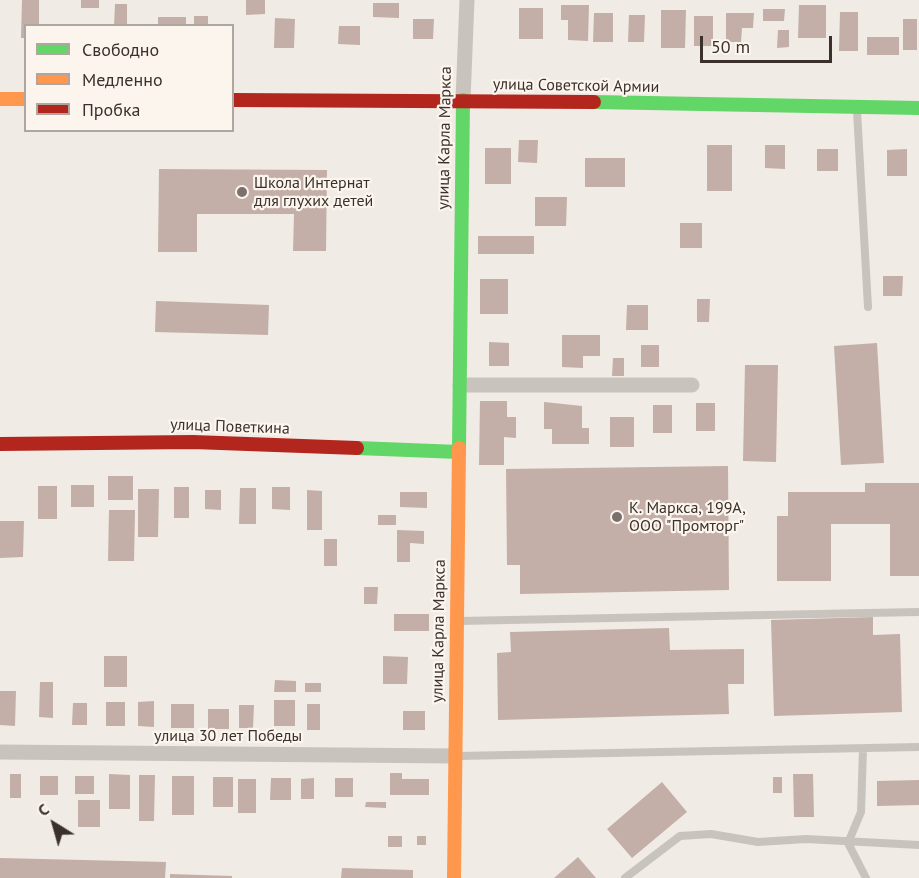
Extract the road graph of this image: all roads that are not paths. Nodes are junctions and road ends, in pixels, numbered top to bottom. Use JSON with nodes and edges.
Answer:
{"nodes":[{"id":1,"x":467,"y":0,"type":"edge"},
{"id":2,"x":0,"y":99,"type":"edge"},
{"id":3,"x":24,"y":99,"type":"edge"},
{"id":4,"x":234,"y":100,"type":"edge"},
{"id":5,"x":463,"y":100,"type":"junction"},
{"id":6,"x":856,"y":107,"type":"junction"},
{"id":7,"x":919,"y":108,"type":"edge"},
{"id":8,"x":868,"y":307,"type":"dead end"},
{"id":9,"x":460,"y":385,"type":"junction"},
{"id":10,"x":692,"y":385,"type":"dead end"},
{"id":11,"x":0,"y":444,"type":"edge"},
{"id":12,"x":459,"y":452,"type":"junction"},
{"id":13,"x":919,"y":612,"type":"edge"},
{"id":14,"x":457,"y":621,"type":"junction"},
{"id":15,"x":919,"y":747,"type":"edge"},
{"id":16,"x":863,"y":749,"type":"junction"},
{"id":17,"x":0,"y":752,"type":"edge"},
{"id":18,"x":455,"y":756,"type":"junction"},
{"id":19,"x":848,"y":843,"type":"junction"},
{"id":20,"x":919,"y":845,"type":"edge"},
{"id":21,"x":454,"y":878,"type":"edge"},
{"id":22,"x":625,"y":878,"type":"edge"},
{"id":23,"x":866,"y":878,"type":"edge"}],
"edges":[{"from":1,"to":5,"type":"street","name":"улица Карла Маркса"},
{"from":2,"to":3,"type":"street"},
{"from":4,"to":5,"type":"street","name":"улица Советской Армии"},
{"from":5,"to":6,"type":"street","name":"улица Советской Армии"},
{"from":5,"to":9,"type":"street","name":"улица Карла Маркса"},
{"from":6,"to":7,"type":"street","name":"улица Советской Армии"},
{"from":6,"to":8,"type":"lane"},
{"from":9,"to":10,"type":"street"},
{"from":9,"to":12,"type":"street","name":"улица Карла Маркса"},
{"from":11,"to":12,"type":"street","name":"улица Поветкина"},
{"from":12,"to":14,"type":"street","name":"улица Карла Маркса"},
{"from":13,"to":14,"type":"lane"},
{"from":14,"to":18,"type":"street","name":"улица Карла Маркса"},
{"from":15,"to":16,"type":"lane"},
{"from":16,"to":18,"type":"lane"},
{"from":16,"to":19,"type":"lane"},
{"from":17,"to":18,"type":"street","name":"улица 30 лет Победы"},
{"from":18,"to":21,"type":"street","name":"улица Карла Маркса"},
{"from":19,"to":20,"type":"lane"},
{"from":19,"to":22,"type":"lane"},
{"from":19,"to":23,"type":"lane"}]}
